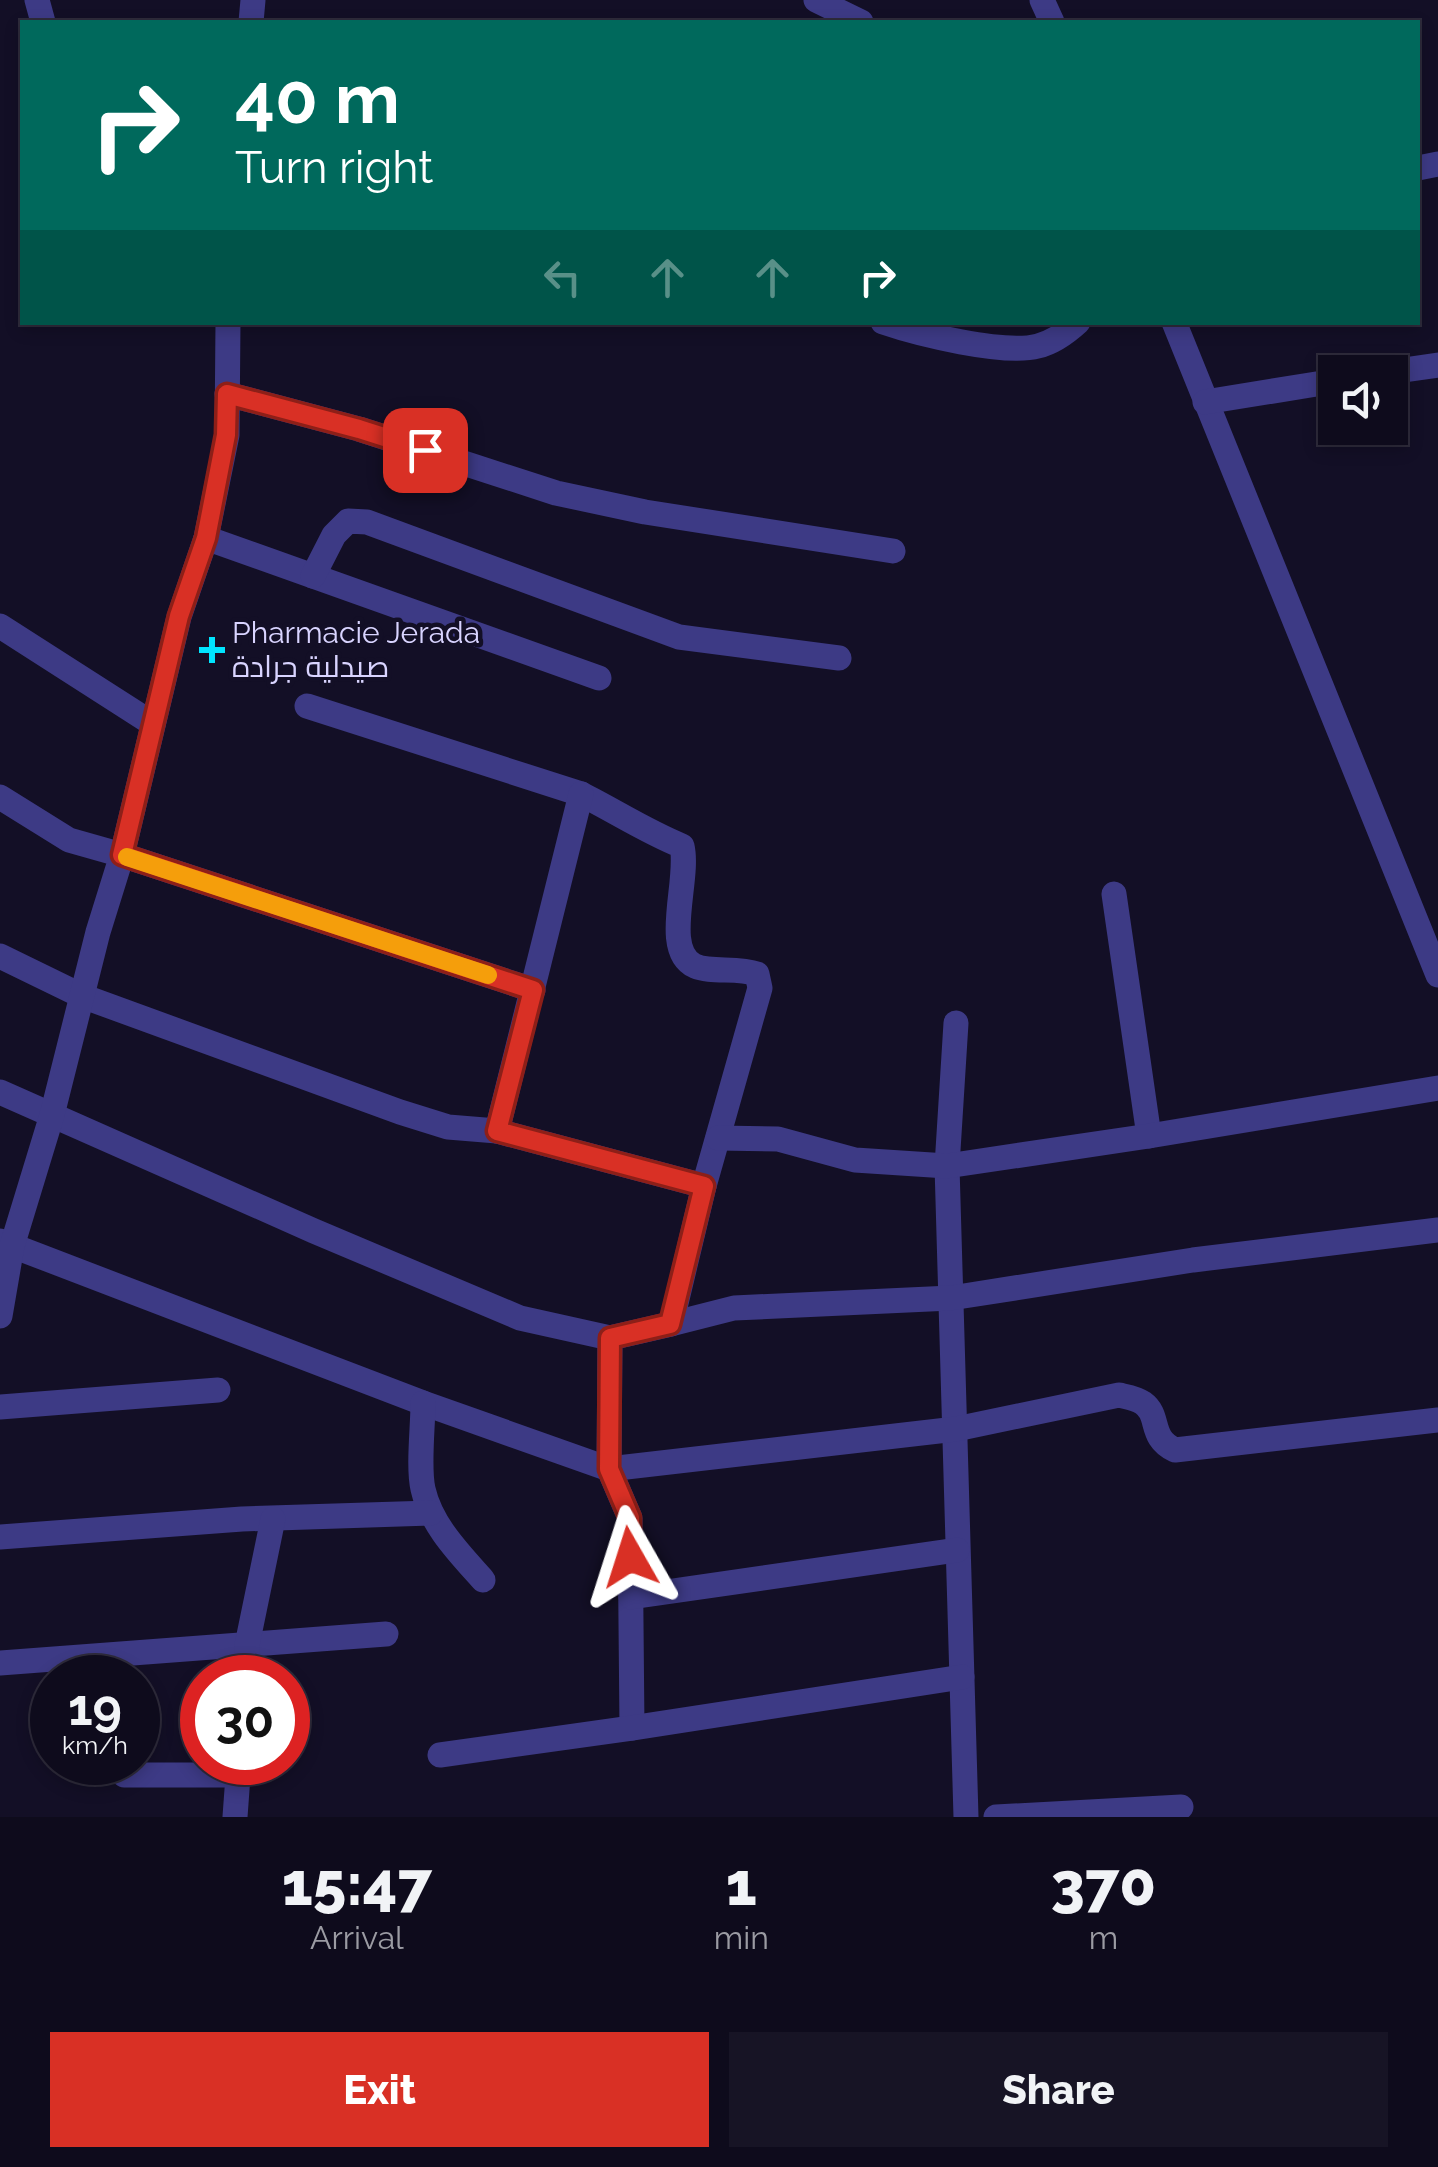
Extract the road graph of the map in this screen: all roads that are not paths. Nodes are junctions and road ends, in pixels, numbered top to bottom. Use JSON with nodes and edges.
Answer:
{"nodes":[{"id":1,"x":816,"y":0,"type":"edge"},
{"id":2,"x":857,"y":20,"type":"edge"},
{"id":3,"x":228,"y":325,"type":"edge"},
{"id":4,"x":892,"y":325,"type":"edge"},
{"id":5,"x":1075,"y":325,"type":"edge"},
{"id":6,"x":1175,"y":325,"type":"edge"},
{"id":7,"x":1438,"y":365,"type":"edge"},
{"id":8,"x":1408,"y":369,"type":"edge"},
{"id":9,"x":1318,"y":384,"type":"edge"},
{"id":10,"x":227,"y":394,"type":"junction"},
{"id":11,"x":1205,"y":402,"type":"junction"},
{"id":12,"x":206,"y":538,"type":"junction"},
{"id":13,"x":893,"y":551,"type":"dead end"},
{"id":14,"x":313,"y":576,"type":"junction"},
{"id":15,"x":0,"y":626,"type":"edge"},
{"id":16,"x":839,"y":658,"type":"dead end"},
{"id":17,"x":599,"y":678,"type":"dead end"},
{"id":18,"x":308,"y":706,"type":"dead end"},
{"id":19,"x":153,"y":724,"type":"junction"},
{"id":20,"x":581,"y":794,"type":"junction"},
{"id":21,"x":0,"y":797,"type":"edge"},
{"id":22,"x":122,"y":855,"type":"junction"},
{"id":23,"x":1114,"y":894,"type":"dead end"},
{"id":24,"x":0,"y":956,"type":"edge"},
{"id":25,"x":1438,"y":975,"type":"edge"},
{"id":26,"x":533,"y":990,"type":"junction"},
{"id":27,"x":82,"y":996,"type":"junction"},
{"id":28,"x":956,"y":1024,"type":"dead end"},
{"id":29,"x":1438,"y":1088,"type":"edge"},
{"id":30,"x":0,"y":1092,"type":"edge"},
{"id":31,"x":52,"y":1115,"type":"junction"},
{"id":32,"x":497,"y":1131,"type":"junction"},
{"id":33,"x":1148,"y":1136,"type":"junction"},
{"id":34,"x":718,"y":1138,"type":"junction"},
{"id":35,"x":947,"y":1166,"type":"junction"},
{"id":36,"x":704,"y":1186,"type":"junction"},
{"id":37,"x":1438,"y":1230,"type":"edge"},
{"id":38,"x":6,"y":1243,"type":"edge"},
{"id":39,"x":951,"y":1298,"type":"junction"},
{"id":40,"x":0,"y":1316,"type":"edge"},
{"id":41,"x":670,"y":1324,"type":"junction"},
{"id":42,"x":610,"y":1338,"type":"junction"},
{"id":43,"x":218,"y":1390,"type":"dead end"},
{"id":44,"x":423,"y":1404,"type":"junction"},
{"id":45,"x":0,"y":1407,"type":"edge"},
{"id":46,"x":1438,"y":1420,"type":"edge"},
{"id":47,"x":956,"y":1429,"type":"junction"},
{"id":48,"x":609,"y":1469,"type":"junction"},
{"id":49,"x":432,"y":1514,"type":"junction"},
{"id":50,"x":273,"y":1518,"type":"junction"},
{"id":51,"x":0,"y":1537,"type":"edge"},
{"id":52,"x":957,"y":1550,"type":"junction"},
{"id":53,"x":483,"y":1580,"type":"dead end"},
{"id":54,"x":631,"y":1597,"type":"junction"},
{"id":55,"x":386,"y":1634,"type":"dead end"},
{"id":56,"x":247,"y":1645,"type":"junction"},
{"id":57,"x":246,"y":1655,"type":"edge"},
{"id":58,"x":0,"y":1663,"type":"edge"},
{"id":59,"x":962,"y":1677,"type":"junction"},
{"id":60,"x":632,"y":1728,"type":"junction"},
{"id":61,"x":440,"y":1755,"type":"dead end"},
{"id":62,"x":237,"y":1785,"type":"edge"},
{"id":63,"x":1181,"y":1807,"type":"dead end"},
{"id":64,"x":235,"y":1817,"type":"edge"},
{"id":65,"x":966,"y":1817,"type":"edge"},
{"id":66,"x":996,"y":1817,"type":"edge"}],
"edges":[{"from":1,"to":2,"type":"street"},
{"from":3,"to":10,"type":"street"},
{"from":4,"to":5,"type":"street"},
{"from":6,"to":11,"type":"street"},
{"from":7,"to":8,"type":"street"},
{"from":9,"to":11,"type":"street"},
{"from":10,"to":12,"type":"street"},
{"from":10,"to":13,"type":"street"},
{"from":11,"to":25,"type":"street"},
{"from":12,"to":14,"type":"street"},
{"from":12,"to":19,"type":"street"},
{"from":14,"to":16,"type":"street"},
{"from":14,"to":17,"type":"street"},
{"from":15,"to":19,"type":"street"},
{"from":18,"to":20,"type":"street"},
{"from":19,"to":22,"type":"street"},
{"from":20,"to":26,"type":"street"},
{"from":20,"to":34,"type":"street"},
{"from":21,"to":22,"type":"street"},
{"from":22,"to":26,"type":"street"},
{"from":22,"to":27,"type":"street"},
{"from":23,"to":33,"type":"street"},
{"from":24,"to":27,"type":"street"},
{"from":26,"to":32,"type":"street"},
{"from":27,"to":31,"type":"street"},
{"from":27,"to":32,"type":"street"},
{"from":28,"to":35,"type":"street"},
{"from":29,"to":33,"type":"street"},
{"from":30,"to":31,"type":"street"},
{"from":31,"to":38,"type":"street"},
{"from":31,"to":42,"type":"street"},
{"from":32,"to":36,"type":"street"},
{"from":33,"to":35,"type":"street"},
{"from":34,"to":35,"type":"street"},
{"from":34,"to":36,"type":"street"},
{"from":35,"to":39,"type":"street"},
{"from":36,"to":41,"type":"street"},
{"from":37,"to":39,"type":"street"},
{"from":38,"to":40,"type":"street"},
{"from":38,"to":44,"type":"street"},
{"from":39,"to":41,"type":"street"},
{"from":39,"to":47,"type":"street"},
{"from":41,"to":42,"type":"street"},
{"from":42,"to":48,"type":"street"},
{"from":43,"to":45,"type":"street"},
{"from":44,"to":48,"type":"street"},
{"from":44,"to":49,"type":"street"},
{"from":46,"to":47,"type":"street"},
{"from":47,"to":48,"type":"street"},
{"from":47,"to":52,"type":"street"},
{"from":48,"to":54,"type":"street"},
{"from":49,"to":50,"type":"street"},
{"from":49,"to":53,"type":"street"},
{"from":50,"to":51,"type":"street"},
{"from":50,"to":56,"type":"street"},
{"from":52,"to":54,"type":"street"},
{"from":52,"to":59,"type":"street"},
{"from":54,"to":60,"type":"street"},
{"from":55,"to":56,"type":"street"},
{"from":56,"to":57,"type":"street"},
{"from":56,"to":58,"type":"street"},
{"from":59,"to":60,"type":"street"},
{"from":59,"to":65,"type":"street"},
{"from":60,"to":61,"type":"street"},
{"from":62,"to":64,"type":"street"},
{"from":63,"to":66,"type":"street"}]}
